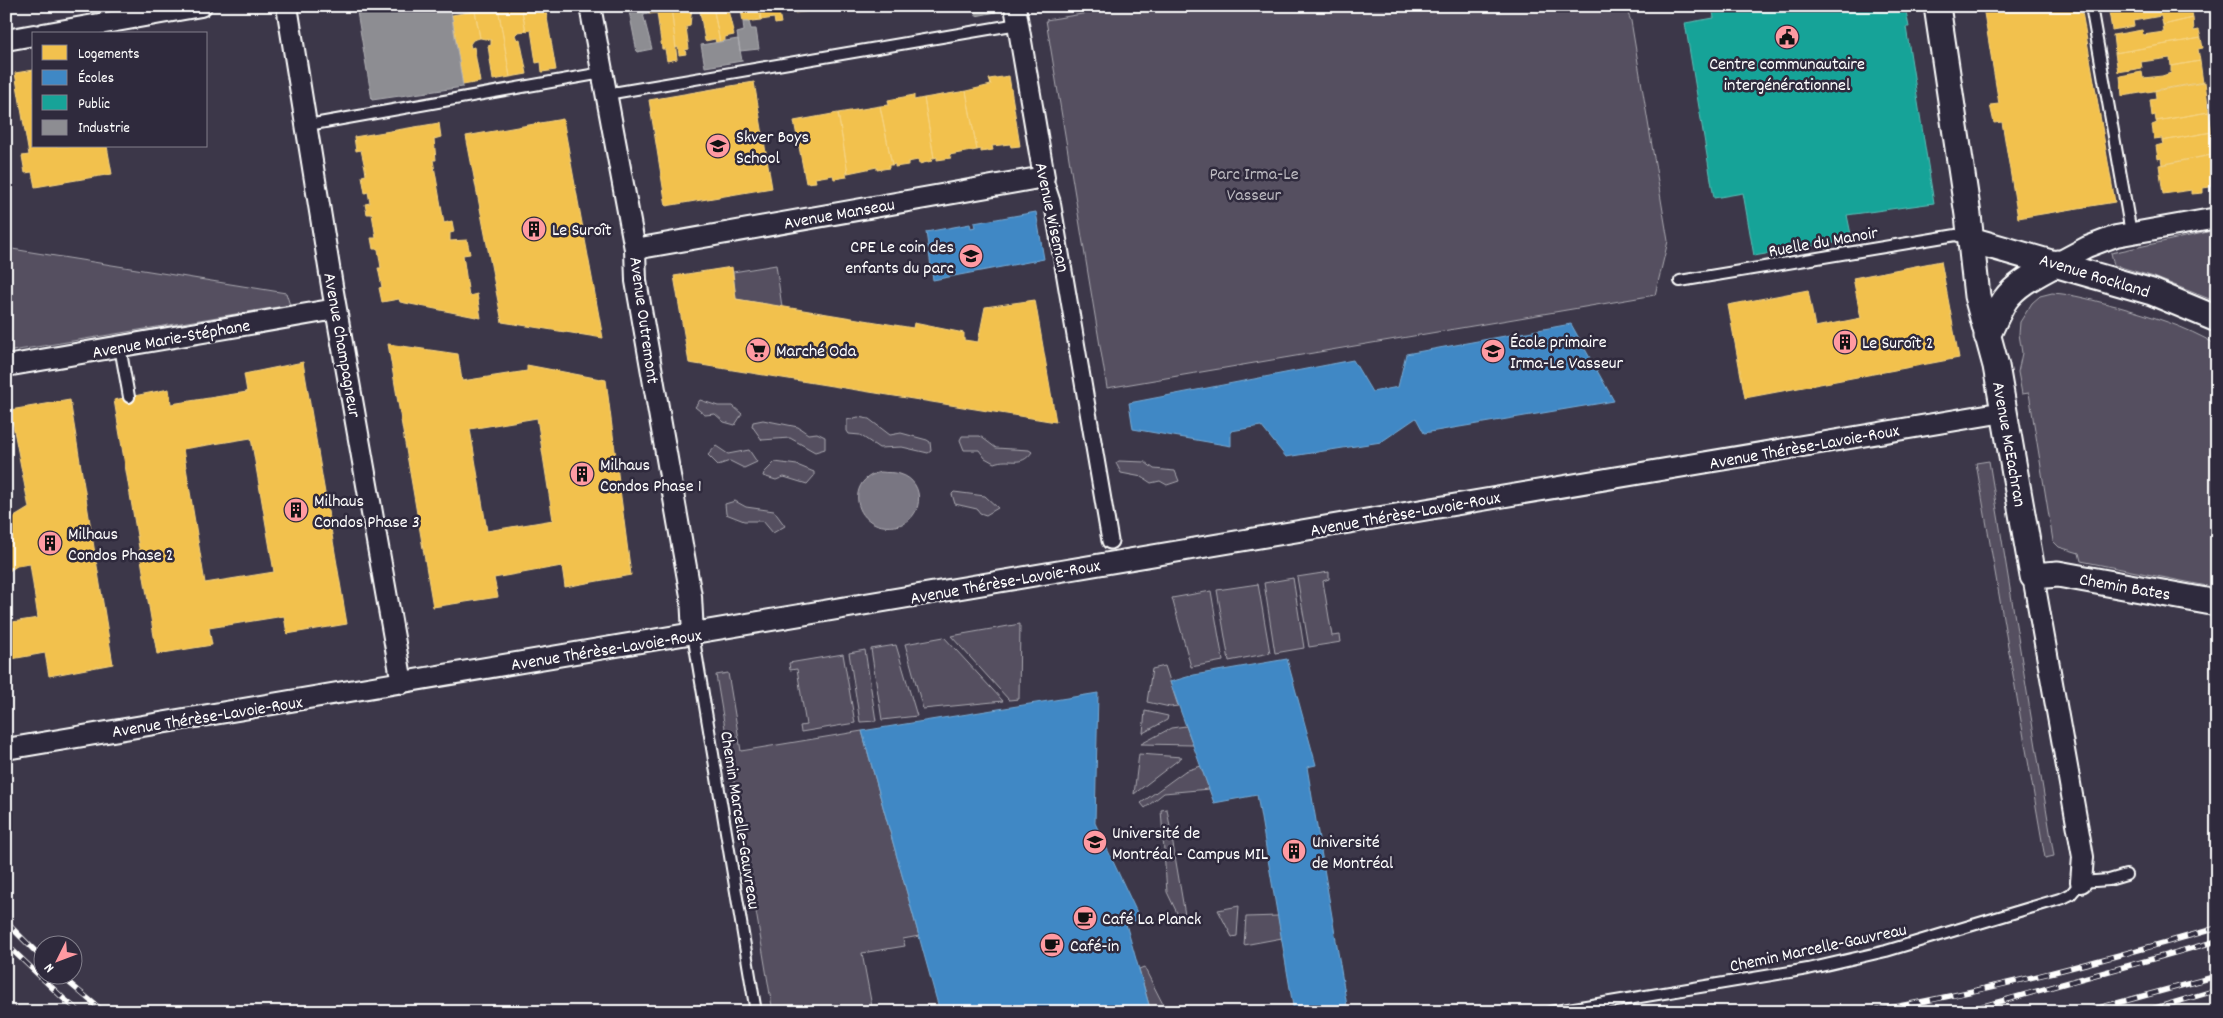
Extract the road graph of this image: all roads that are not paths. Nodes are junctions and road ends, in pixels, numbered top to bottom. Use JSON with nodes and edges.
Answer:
{"nodes":[{"id":1,"x":201,"y":6,"type":"edge"},
{"id":2,"x":288,"y":6,"type":"edge"},
{"id":3,"x":590,"y":6,"type":"edge"},
{"id":4,"x":1937,"y":6,"type":"edge"},
{"id":5,"x":2091,"y":6,"type":"edge"},
{"id":6,"x":1017,"y":15,"type":"edge"},
{"id":7,"x":54,"y":32,"type":"edge"},
{"id":8,"x":32,"y":35,"type":"edge"},
{"id":9,"x":6,"y":40,"type":"edge"},
{"id":10,"x":602,"y":73,"type":"junction"},
{"id":11,"x":607,"y":94,"type":"junction"},
{"id":12,"x":308,"y":125,"type":"junction"},
{"id":13,"x":1044,"y":177,"type":"junction"},
{"id":14,"x":2217,"y":218,"type":"edge"},
{"id":15,"x":2131,"y":233,"type":"junction"},
{"id":16,"x":1971,"y":240,"type":"junction"},
{"id":17,"x":635,"y":249,"type":"junction"},
{"id":18,"x":2057,"y":264,"type":"junction"},
{"id":19,"x":1680,"y":282,"type":"dead end"},
{"id":20,"x":336,"y":309,"type":"junction"},
{"id":21,"x":2217,"y":319,"type":"edge"},
{"id":22,"x":1987,"y":336,"type":"junction"},
{"id":23,"x":120,"y":347,"type":"junction"},
{"id":24,"x":6,"y":366,"type":"edge"},
{"id":25,"x":129,"y":397,"type":"dead end"},
{"id":26,"x":2004,"y":412,"type":"junction"},
{"id":27,"x":1110,"y":541,"type":"dead end"},
{"id":28,"x":2032,"y":576,"type":"junction"},
{"id":29,"x":2217,"y":602,"type":"edge"},
{"id":30,"x":693,"y":634,"type":"junction"},
{"id":31,"x":402,"y":683,"type":"junction"},
{"id":32,"x":6,"y":749,"type":"edge"},
{"id":33,"x":2126,"y":875,"type":"dead end"},
{"id":34,"x":2081,"y":882,"type":"junction"},
{"id":35,"x":756,"y":1012,"type":"edge"},
{"id":36,"x":1550,"y":1012,"type":"edge"}],
"edges":[{"from":1,"to":7,"type":"street"},
{"from":2,"to":12,"type":"street","name":"Avenue Champagneur"},
{"from":3,"to":10,"type":"street","name":"Avenue Outremont"},
{"from":4,"to":16,"type":"street","name":"Avenue McEachran"},
{"from":5,"to":15,"type":"lane"},
{"from":6,"to":11,"type":"lane"},
{"from":6,"to":13,"type":"street","name":"Avenue Wiseman"},
{"from":8,"to":9,"type":"street"},
{"from":10,"to":11,"type":"street","name":"Avenue Outremont"},
{"from":10,"to":12,"type":"lane"},
{"from":11,"to":17,"type":"street","name":"Avenue Outremont"},
{"from":12,"to":20,"type":"street","name":"Avenue Champagneur"},
{"from":13,"to":17,"type":"street","name":"Avenue Manseau"},
{"from":13,"to":27,"type":"street","name":"Avenue Wiseman"},
{"from":14,"to":15,"type":"street"},
{"from":15,"to":18,"type":"street"},
{"from":16,"to":18,"type":"street","name":"Avenue Rockland"},
{"from":16,"to":19,"type":"lane","name":"Ruelle du Manoir"},
{"from":16,"to":22,"type":"street","name":"Avenue McEachran"},
{"from":17,"to":30,"type":"street","name":"Avenue Outremont"},
{"from":18,"to":21,"type":"street","name":"Avenue Rockland"},
{"from":18,"to":22,"type":"street"},
{"from":20,"to":23,"type":"street","name":"Avenue Marie-Stéphane"},
{"from":20,"to":31,"type":"street","name":"Avenue Champagneur"},
{"from":22,"to":26,"type":"street","name":"Avenue McEachran"},
{"from":23,"to":24,"type":"street","name":"Avenue Marie-Stéphane"},
{"from":23,"to":25,"type":"lane"},
{"from":26,"to":28,"type":"street","name":"Avenue McEachran"},
{"from":26,"to":30,"type":"street","name":"Avenue Thérèse-Lavoie-Roux"},
{"from":28,"to":29,"type":"street","name":"Chemin Bates"},
{"from":28,"to":34,"type":"street","name":"Avenue McEachran"},
{"from":30,"to":31,"type":"street","name":"Avenue Thérèse-Lavoie-Roux"},
{"from":30,"to":35,"type":"lane","name":"Chemin Marcelle-Gauvreau"},
{"from":31,"to":32,"type":"street","name":"Avenue Thérèse-Lavoie-Roux"},
{"from":33,"to":34,"type":"lane"},
{"from":34,"to":36,"type":"lane","name":"Chemin Marcelle-Gauvreau"}]}
